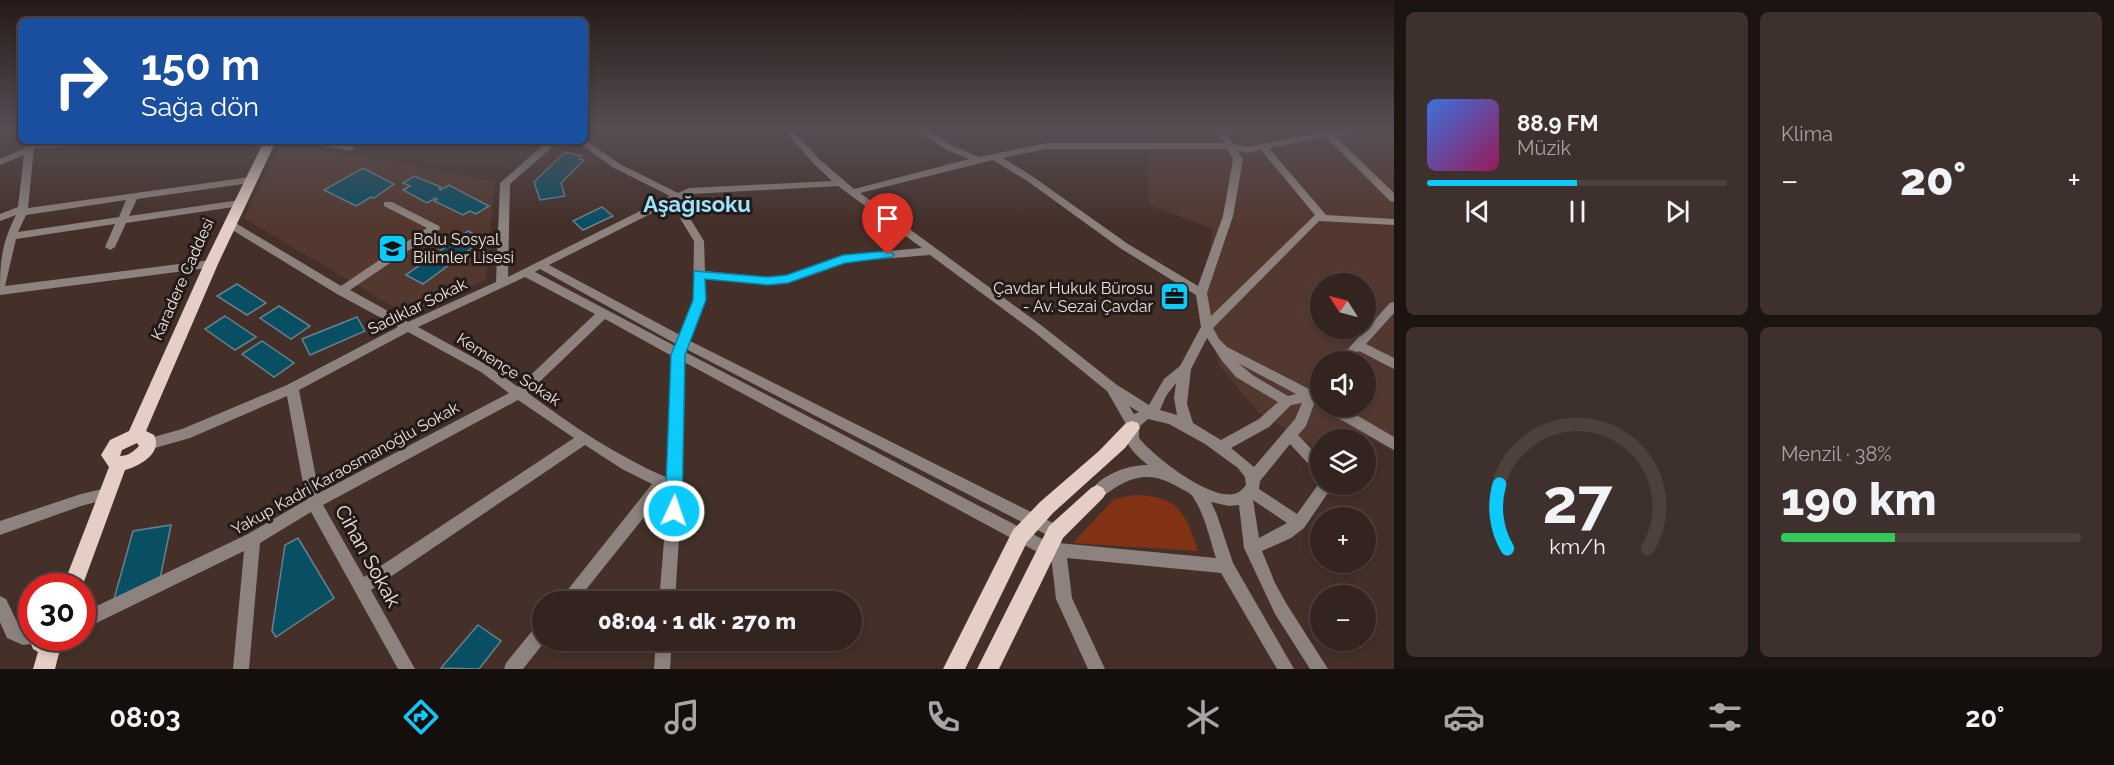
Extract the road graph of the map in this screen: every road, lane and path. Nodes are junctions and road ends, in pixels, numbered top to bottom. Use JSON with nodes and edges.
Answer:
{"nodes":[{"id":1,"x":27,"y":161,"type":"edge"},
{"id":2,"x":260,"y":161,"type":"edge"},
{"id":3,"x":530,"y":161,"type":"edge"},
{"id":4,"x":610,"y":161,"type":"edge"},
{"id":5,"x":816,"y":161,"type":"edge"},
{"id":6,"x":973,"y":161,"type":"edge"},
{"id":7,"x":1002,"y":161,"type":"edge"},
{"id":8,"x":1238,"y":161,"type":"edge"},
{"id":9,"x":1275,"y":161,"type":"edge"},
{"id":10,"x":1355,"y":161,"type":"edge"},
{"id":11,"x":250,"y":180,"type":"junction"},
{"id":12,"x":840,"y":183,"type":"junction"},
{"id":13,"x":852,"y":192,"type":"junction"},
{"id":14,"x":133,"y":196,"type":"junction"},
{"id":15,"x":677,"y":196,"type":"junction"},
{"id":16,"x":1394,"y":199,"type":"edge"},
{"id":17,"x":240,"y":203,"type":"junction"},
{"id":18,"x":388,"y":204,"type":"dead end"},
{"id":19,"x":22,"y":210,"type":"junction"},
{"id":20,"x":0,"y":218,"type":"edge"},
{"id":21,"x":1324,"y":219,"type":"junction"},
{"id":22,"x":123,"y":220,"type":"junction"},
{"id":23,"x":1394,"y":222,"type":"edge"},
{"id":24,"x":230,"y":224,"type":"junction"},
{"id":25,"x":12,"y":236,"type":"junction"},
{"id":26,"x":110,"y":247,"type":"dead end"},
{"id":27,"x":932,"y":251,"type":"junction"},
{"id":28,"x":211,"y":264,"type":"junction"},
{"id":29,"x":541,"y":264,"type":"junction"},
{"id":30,"x":525,"y":272,"type":"junction"},
{"id":31,"x":699,"y":274,"type":"junction"},
{"id":32,"x":502,"y":284,"type":"junction"},
{"id":33,"x":0,"y":286,"type":"edge"},
{"id":34,"x":0,"y":291,"type":"edge"},
{"id":35,"x":341,"y":291,"type":"junction"},
{"id":36,"x":1201,"y":293,"type":"junction"},
{"id":37,"x":1394,"y":306,"type":"edge"},
{"id":38,"x":603,"y":314,"type":"junction"},
{"id":39,"x":408,"y":327,"type":"junction"},
{"id":40,"x":1207,"y":327,"type":"junction"},
{"id":41,"x":682,"y":342,"type":"junction"},
{"id":42,"x":1357,"y":345,"type":"junction"},
{"id":43,"x":1223,"y":350,"type":"junction"},
{"id":44,"x":1352,"y":351,"type":"edge"},
{"id":45,"x":678,"y":355,"type":"junction"},
{"id":46,"x":1394,"y":364,"type":"edge"},
{"id":47,"x":1185,"y":369,"type":"junction"},
{"id":48,"x":292,"y":388,"type":"junction"},
{"id":49,"x":1112,"y":388,"type":"junction"},
{"id":50,"x":1310,"y":391,"type":"edge"},
{"id":51,"x":519,"y":394,"type":"junction"},
{"id":52,"x":1310,"y":396,"type":"edge"},
{"id":53,"x":1287,"y":401,"type":"junction"},
{"id":54,"x":1310,"y":406,"type":"edge"},
{"id":55,"x":1152,"y":414,"type":"junction"},
{"id":56,"x":1348,"y":417,"type":"edge"},
{"id":57,"x":1132,"y":426,"type":"junction"},
{"id":58,"x":1188,"y":427,"type":"junction"},
{"id":59,"x":1290,"y":435,"type":"junction"},
{"id":60,"x":585,"y":438,"type":"junction"},
{"id":61,"x":141,"y":440,"type":"junction"},
{"id":62,"x":1394,"y":444,"type":"edge"},
{"id":63,"x":1220,"y":448,"type":"junction"},
{"id":64,"x":1310,"y":456,"type":"edge"},
{"id":65,"x":1173,"y":475,"type":"junction"},
{"id":66,"x":669,"y":485,"type":"junction"},
{"id":67,"x":1196,"y":489,"type":"junction"},
{"id":68,"x":1250,"y":489,"type":"junction"},
{"id":69,"x":1097,"y":493,"type":"joint"},
{"id":70,"x":107,"y":494,"type":"junction"},
{"id":71,"x":1319,"y":495,"type":"edge"},
{"id":72,"x":314,"y":503,"type":"junction"},
{"id":73,"x":1033,"y":520,"type":"junction"},
{"id":74,"x":1299,"y":523,"type":"junction"},
{"id":75,"x":0,"y":528,"type":"edge"},
{"id":76,"x":1020,"y":536,"type":"junction"},
{"id":77,"x":253,"y":539,"type":"junction"},
{"id":78,"x":1053,"y":544,"type":"junction"},
{"id":79,"x":1252,"y":548,"type":"junction"},
{"id":80,"x":1226,"y":566,"type":"junction"},
{"id":81,"x":78,"y":573,"type":"edge"},
{"id":82,"x":362,"y":587,"type":"junction"},
{"id":83,"x":577,"y":591,"type":"edge"},
{"id":84,"x":667,"y":591,"type":"edge"},
{"id":85,"x":0,"y":604,"type":"edge"},
{"id":86,"x":96,"y":615,"type":"edge"},
{"id":87,"x":18,"y":634,"type":"edge"},
{"id":88,"x":532,"y":644,"type":"edge"},
{"id":89,"x":49,"y":651,"type":"edge"},
{"id":90,"x":663,"y":651,"type":"edge"},
{"id":91,"x":44,"y":669,"type":"edge"},
{"id":92,"x":241,"y":669,"type":"edge"},
{"id":93,"x":407,"y":669,"type":"edge"},
{"id":94,"x":512,"y":669,"type":"edge"},
{"id":95,"x":662,"y":669,"type":"edge"},
{"id":96,"x":954,"y":669,"type":"edge"},
{"id":97,"x":988,"y":669,"type":"edge"},
{"id":98,"x":1097,"y":669,"type":"edge"},
{"id":99,"x":1286,"y":669,"type":"edge"},
{"id":100,"x":1320,"y":669,"type":"edge"}],
"edges":[{"from":1,"to":19,"type":"street"},
{"from":2,"to":11,"type":"main road","name":"Karadere Caddesi"},
{"from":3,"to":32,"type":"street"},
{"from":4,"to":15,"type":"street"},
{"from":5,"to":12,"type":"street"},
{"from":6,"to":13,"type":"street"},
{"from":7,"to":36,"type":"street"},
{"from":8,"to":36,"type":"street"},
{"from":9,"to":21,"type":"street"},
{"from":10,"to":16,"type":"street"},
{"from":11,"to":14,"type":"street"},
{"from":11,"to":17,"type":"main road","name":"Karadere Caddesi"},
{"from":12,"to":13,"type":"street"},
{"from":12,"to":15,"type":"street","name":"Sadıklar Sokak"},
{"from":13,"to":27,"type":"street"},
{"from":14,"to":19,"type":"street"},
{"from":14,"to":22,"type":"street"},
{"from":15,"to":29,"type":"street","name":"Sadıklar Sokak"},
{"from":15,"to":31,"type":"street"},
{"from":17,"to":22,"type":"street"},
{"from":17,"to":24,"type":"main road","name":"Karadere Caddesi"},
{"from":18,"to":35,"type":"street"},
{"from":19,"to":20,"type":"street"},
{"from":19,"to":25,"type":"street"},
{"from":21,"to":23,"type":"street"},
{"from":21,"to":40,"type":"street"},
{"from":22,"to":25,"type":"street"},
{"from":22,"to":26,"type":"street"},
{"from":24,"to":28,"type":"main road","name":"Karadere Caddesi"},
{"from":24,"to":35,"type":"street","name":"Kemençe Sokak"},
{"from":25,"to":33,"type":"street"},
{"from":27,"to":31,"type":"street"},
{"from":27,"to":49,"type":"street"},
{"from":28,"to":34,"type":"street"},
{"from":28,"to":61,"type":"main road","name":"Karadere Caddesi"},
{"from":29,"to":30,"type":"street","name":"Sadıklar Sokak"},
{"from":29,"to":41,"type":"street"},
{"from":30,"to":32,"type":"street","name":"Sadıklar Sokak"},
{"from":30,"to":38,"type":"street"},
{"from":31,"to":41,"type":"street"},
{"from":32,"to":39,"type":"street","name":"Sadıklar Sokak"},
{"from":35,"to":39,"type":"street","name":"Kemençe Sokak"},
{"from":36,"to":40,"type":"street"},
{"from":37,"to":42,"type":"street"},
{"from":38,"to":45,"type":"street"},
{"from":38,"to":51,"type":"street","name":"Yakup Kadri Karaosmanoğlu Sokak"},
{"from":39,"to":48,"type":"street","name":"Sadıklar Sokak"},
{"from":39,"to":51,"type":"street","name":"Kemençe Sokak"},
{"from":40,"to":43,"type":"street"},
{"from":40,"to":47,"type":"street"},
{"from":41,"to":45,"type":"street"},
{"from":41,"to":73,"type":"street"},
{"from":42,"to":44,"type":"street"},
{"from":42,"to":46,"type":"street"},
{"from":43,"to":50,"type":"street"},
{"from":43,"to":53,"type":"street"},
{"from":45,"to":66,"type":"street"},
{"from":45,"to":76,"type":"street"},
{"from":47,"to":55,"type":"street"},
{"from":47,"to":58,"type":"street"},
{"from":48,"to":61,"type":"street","name":"Sadıklar Sokak"},
{"from":48,"to":72,"type":"street","name":"Cihan Sokak"},
{"from":49,"to":55,"type":"street"},
{"from":49,"to":57,"type":"street"},
{"from":51,"to":60,"type":"street","name":"Kemençe Sokak"},
{"from":51,"to":72,"type":"street","name":"Yakup Kadri Karaosmanoğlu Sokak"},
{"from":52,"to":53,"type":"street"},
{"from":53,"to":63,"type":"street"},
{"from":54,"to":59,"type":"street"},
{"from":55,"to":57,"type":"street"},
{"from":55,"to":58,"type":"street"},
{"from":56,"to":62,"type":"street"},
{"from":57,"to":65,"type":"street"},
{"from":57,"to":73,"type":"main road"},
{"from":58,"to":63,"type":"street"},
{"from":59,"to":64,"type":"street"},
{"from":59,"to":68,"type":"street"},
{"from":60,"to":66,"type":"street","name":"Kemençe Sokak"},
{"from":60,"to":82,"type":"street"},
{"from":61,"to":70,"type":"main road"},
{"from":63,"to":68,"type":"street"},
{"from":65,"to":67,"type":"street"},
{"from":65,"to":69,"type":"street"},
{"from":66,"to":83,"type":"street"},
{"from":66,"to":84,"type":"street"},
{"from":67,"to":68,"type":"street"},
{"from":67,"to":80,"type":"street"},
{"from":68,"to":74,"type":"street"},
{"from":68,"to":79,"type":"street"},
{"from":69,"to":78,"type":"main road"},
{"from":70,"to":75,"type":"street"},
{"from":70,"to":81,"type":"main road"},
{"from":71,"to":74,"type":"street"},
{"from":72,"to":77,"type":"street","name":"Yakup Kadri Karaosmanoğlu Sokak"},
{"from":72,"to":82,"type":"street","name":"Cihan Sokak"},
{"from":73,"to":76,"type":"main road"},
{"from":73,"to":78,"type":"street"},
{"from":74,"to":79,"type":"street"},
{"from":76,"to":78,"type":"street"},
{"from":76,"to":96,"type":"main road"},
{"from":77,"to":86,"type":"street","name":"Yakup Kadri Karaosmanoğlu Sokak"},
{"from":77,"to":92,"type":"street"},
{"from":78,"to":80,"type":"street"},
{"from":78,"to":97,"type":"main road"},
{"from":78,"to":98,"type":"street"},
{"from":79,"to":100,"type":"street"},
{"from":80,"to":99,"type":"street"},
{"from":82,"to":93,"type":"street","name":"Cihan Sokak"},
{"from":85,"to":87,"type":"street"},
{"from":88,"to":94,"type":"street"},
{"from":89,"to":91,"type":"main road"},
{"from":90,"to":95,"type":"street"}]}
